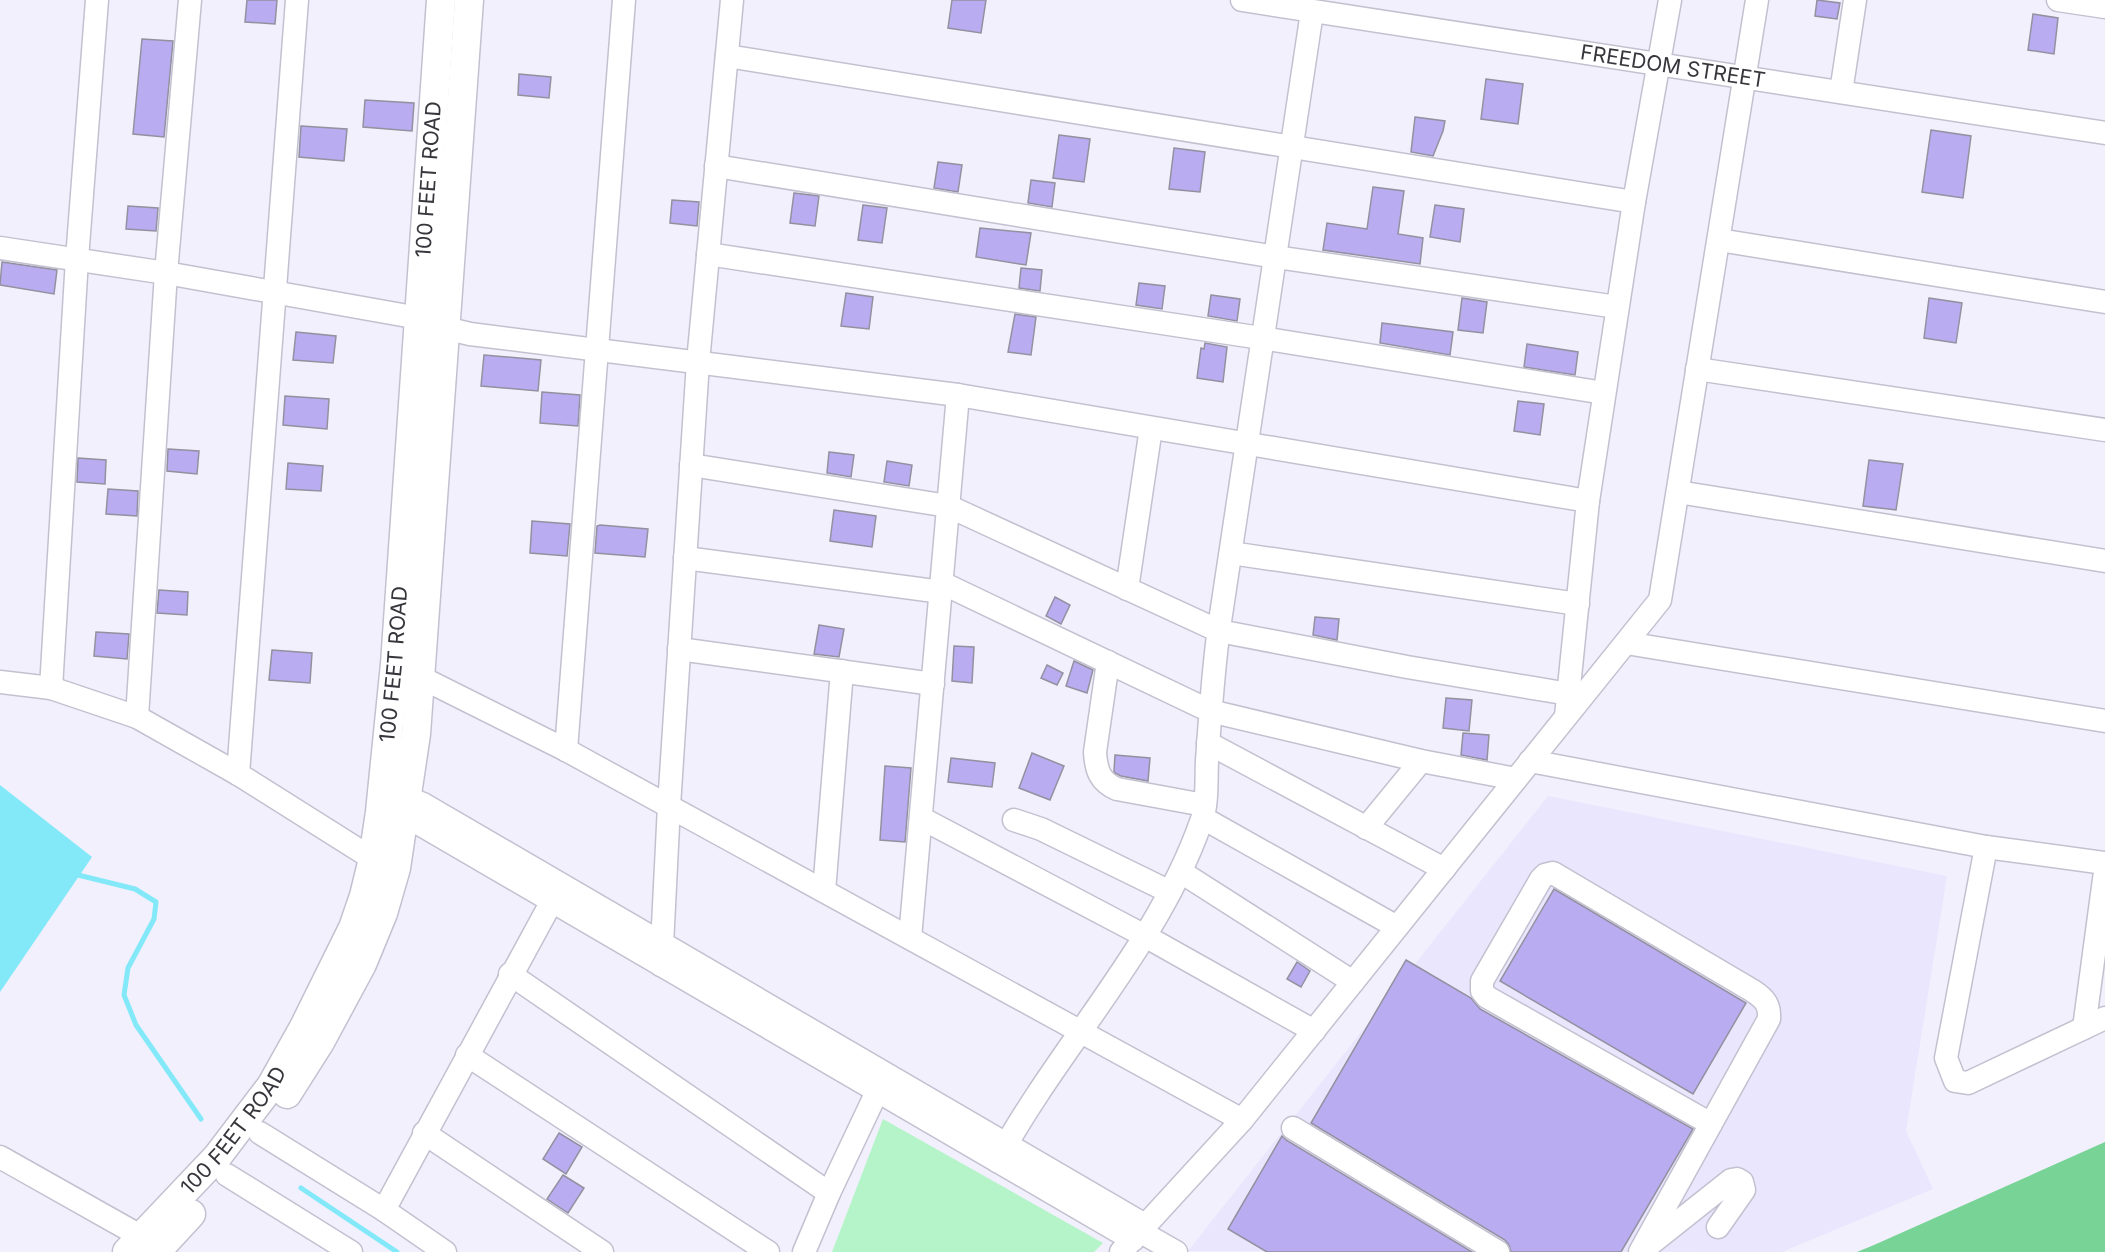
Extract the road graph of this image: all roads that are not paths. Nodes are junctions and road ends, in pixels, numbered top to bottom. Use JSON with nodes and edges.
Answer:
{"nodes":[{"id":1,"x":97,"y":0,"type":"edge"},
{"id":2,"x":190,"y":0,"type":"edge"},
{"id":3,"x":297,"y":0,"type":"edge"},
{"id":4,"x":441,"y":0,"type":"edge"},
{"id":5,"x":469,"y":0,"type":"edge"},
{"id":6,"x":624,"y":0,"type":"edge"},
{"id":7,"x":732,"y":0,"type":"edge"},
{"id":8,"x":1242,"y":0,"type":"edge"},
{"id":9,"x":1670,"y":0,"type":"edge"},
{"id":10,"x":1756,"y":0,"type":"edge"},
{"id":11,"x":1855,"y":0,"type":"edge"},
{"id":12,"x":2058,"y":0,"type":"edge"},
{"id":13,"x":2105,"y":7,"type":"edge"},
{"id":14,"x":1312,"y":12,"type":"junction"},
{"id":15,"x":727,"y":56,"type":"junction"},
{"id":16,"x":1659,"y":65,"type":"junction"},
{"id":17,"x":1744,"y":78,"type":"junction"},
{"id":18,"x":1841,"y":92,"type":"junction"},
{"id":19,"x":2105,"y":133,"type":"edge"},
{"id":20,"x":1292,"y":146,"type":"junction"},
{"id":21,"x":716,"y":166,"type":"junction"},
{"id":22,"x":1634,"y":202,"type":"junction"},
{"id":23,"x":1719,"y":240,"type":"junction"},
{"id":24,"x":0,"y":248,"type":"edge"},
{"id":25,"x":708,"y":254,"type":"junction"},
{"id":26,"x":1275,"y":257,"type":"junction"},
{"id":27,"x":77,"y":259,"type":"junction"},
{"id":28,"x":166,"y":273,"type":"junction"},
{"id":29,"x":274,"y":293,"type":"junction"},
{"id":30,"x":2105,"y":302,"type":"edge"},
{"id":31,"x":1617,"y":307,"type":"junction"},
{"id":32,"x":419,"y":318,"type":"junction"},
{"id":33,"x":445,"y":328,"type":"junction"},
{"id":34,"x":1261,"y":338,"type":"junction"},
{"id":35,"x":597,"y":349,"type":"junction"},
{"id":36,"x":698,"y":362,"type":"junction"},
{"id":37,"x":1697,"y":369,"type":"junction"},
{"id":38,"x":1604,"y":393,"type":"junction"},
{"id":39,"x":958,"y":395,"type":"junction"},
{"id":40,"x":1151,"y":428,"type":"junction"},
{"id":41,"x":2105,"y":430,"type":"edge"},
{"id":42,"x":1247,"y":444,"type":"junction"},
{"id":43,"x":691,"y":465,"type":"junction"},
{"id":44,"x":1678,"y":492,"type":"junction"},
{"id":45,"x":1588,"y":501,"type":"junction"},
{"id":46,"x":948,"y":506,"type":"junction"},
{"id":47,"x":1231,"y":553,"type":"junction"},
{"id":48,"x":685,"y":558,"type":"junction"},
{"id":49,"x":2105,"y":561,"type":"edge"},
{"id":50,"x":942,"y":587,"type":"junction"},
{"id":51,"x":1127,"y":589,"type":"junction"},
{"id":52,"x":1578,"y":604,"type":"junction"},
{"id":53,"x":1219,"y":631,"type":"junction"},
{"id":54,"x":1626,"y":643,"type":"junction"},
{"id":55,"x":679,"y":649,"type":"junction"},
{"id":56,"x":1108,"y":662,"type":"junction"},
{"id":57,"x":842,"y":671,"type":"junction"},
{"id":58,"x":420,"y":677,"type":"junction"},
{"id":59,"x":0,"y":682,"type":"edge"},
{"id":60,"x":933,"y":684,"type":"junction"},
{"id":61,"x":51,"y":688,"type":"junction"},
{"id":62,"x":1568,"y":705,"type":"junction"},
{"id":63,"x":1210,"y":711,"type":"junction"},
{"id":64,"x":137,"y":717,"type":"junction"},
{"id":65,"x":2105,"y":721,"type":"edge"},
{"id":66,"x":1208,"y":743,"type":"junction"},
{"id":67,"x":566,"y":750,"type":"junction"},
{"id":68,"x":1421,"y":761,"type":"junction"},
{"id":69,"x":1530,"y":761,"type":"junction"},
{"id":70,"x":238,"y":774,"type":"junction"},
{"id":71,"x":1516,"y":779,"type":"junction"},
{"id":72,"x":393,"y":802,"type":"junction"},
{"id":73,"x":669,"y":806,"type":"junction"},
{"id":74,"x":1203,"y":811,"type":"junction"},
{"id":75,"x":921,"y":818,"type":"junction"},
{"id":76,"x":1014,"y":820,"type":"dead end"},
{"id":77,"x":1366,"y":828,"type":"junction"},
{"id":78,"x":1986,"y":846,"type":"junction"},
{"id":79,"x":373,"y":859,"type":"junction"},
{"id":80,"x":2105,"y":863,"type":"edge"},
{"id":81,"x":1444,"y":869,"type":"junction"},
{"id":82,"x":1181,"y":872,"type":"junction"},
{"id":83,"x":2105,"y":872,"type":"edge"},
{"id":84,"x":824,"y":891,"type":"junction"},
{"id":85,"x":1170,"y":892,"type":"junction"},
{"id":86,"x":556,"y":893,"type":"junction"},
{"id":87,"x":1396,"y":927,"type":"junction"},
{"id":88,"x":1145,"y":936,"type":"junction"},
{"id":89,"x":910,"y":938,"type":"junction"},
{"id":90,"x":662,"y":954,"type":"junction"},
{"id":91,"x":510,"y":974,"type":"junction"},
{"id":92,"x":1353,"y":982,"type":"junction"},
{"id":93,"x":2105,"y":1018,"type":"edge"},
{"id":94,"x":2084,"y":1028,"type":"junction"},
{"id":95,"x":1080,"y":1031,"type":"junction"},
{"id":96,"x":1314,"y":1031,"type":"junction"},
{"id":97,"x":467,"y":1055,"type":"junction"},
{"id":98,"x":881,"y":1082,"type":"junction"},
{"id":99,"x":1242,"y":1120,"type":"junction"},
{"id":100,"x":1711,"y":1124,"type":"junction"},
{"id":101,"x":1293,"y":1128,"type":"dead end"},
{"id":102,"x":260,"y":1133,"type":"junction"},
{"id":103,"x":424,"y":1133,"type":"junction"},
{"id":104,"x":1002,"y":1153,"type":"junction"},
{"id":105,"x":1,"y":1160,"type":"edge"},
{"id":106,"x":228,"y":1175,"type":"junction"},
{"id":107,"x":829,"y":1193,"type":"junction"},
{"id":108,"x":384,"y":1210,"type":"junction"},
{"id":109,"x":1718,"y":1227,"type":"dead end"},
{"id":110,"x":1135,"y":1237,"type":"edge"},
{"id":111,"x":142,"y":1247,"type":"edge"},
{"id":112,"x":351,"y":1252,"type":"edge"},
{"id":113,"x":445,"y":1252,"type":"edge"},
{"id":114,"x":602,"y":1252,"type":"edge"},
{"id":115,"x":768,"y":1252,"type":"edge"},
{"id":116,"x":804,"y":1252,"type":"edge"},
{"id":117,"x":1177,"y":1252,"type":"edge"},
{"id":118,"x":1498,"y":1252,"type":"edge"},
{"id":119,"x":1640,"y":1252,"type":"edge"}],
"edges":[{"from":1,"to":27,"type":"street"},
{"from":2,"to":28,"type":"street"},
{"from":3,"to":29,"type":"street"},
{"from":4,"to":32,"type":"main road","name":"100 FEET ROAD"},
{"from":5,"to":33,"type":"main road","name":"100 FEET ROAD"},
{"from":6,"to":35,"type":"street"},
{"from":7,"to":15,"type":"street"},
{"from":8,"to":14,"type":"street","name":"FREEDOM STREET"},
{"from":9,"to":16,"type":"street"},
{"from":10,"to":17,"type":"street"},
{"from":11,"to":18,"type":"street"},
{"from":12,"to":13,"type":"street"},
{"from":14,"to":16,"type":"street","name":"FREEDOM STREET"},
{"from":14,"to":20,"type":"street"},
{"from":15,"to":20,"type":"street"},
{"from":15,"to":21,"type":"street"},
{"from":16,"to":17,"type":"street","name":"FREEDOM STREET"},
{"from":16,"to":22,"type":"street"},
{"from":17,"to":18,"type":"street","name":"FREEDOM STREET"},
{"from":17,"to":23,"type":"street"},
{"from":18,"to":19,"type":"street","name":"FREEDOM STREET"},
{"from":20,"to":22,"type":"street"},
{"from":20,"to":26,"type":"street"},
{"from":21,"to":25,"type":"street"},
{"from":21,"to":26,"type":"street"},
{"from":22,"to":31,"type":"street"},
{"from":23,"to":30,"type":"street"},
{"from":23,"to":37,"type":"street"},
{"from":24,"to":27,"type":"street"},
{"from":25,"to":34,"type":"street"},
{"from":25,"to":36,"type":"street"},
{"from":26,"to":31,"type":"street"},
{"from":26,"to":34,"type":"street"},
{"from":27,"to":28,"type":"street"},
{"from":27,"to":61,"type":"street"},
{"from":28,"to":29,"type":"street"},
{"from":28,"to":64,"type":"street"},
{"from":29,"to":32,"type":"street"},
{"from":29,"to":70,"type":"street"},
{"from":31,"to":38,"type":"street"},
{"from":32,"to":33,"type":"street"},
{"from":32,"to":72,"type":"main road","name":"100 FEET ROAD"},
{"from":33,"to":35,"type":"street"},
{"from":33,"to":58,"type":"main road","name":"100 FEET ROAD"},
{"from":34,"to":38,"type":"street"},
{"from":34,"to":42,"type":"street"},
{"from":35,"to":36,"type":"street"},
{"from":35,"to":67,"type":"street"},
{"from":36,"to":39,"type":"street"},
{"from":36,"to":43,"type":"street"},
{"from":37,"to":41,"type":"street"},
{"from":37,"to":44,"type":"street"},
{"from":38,"to":45,"type":"street"},
{"from":39,"to":40,"type":"street"},
{"from":39,"to":46,"type":"street"},
{"from":40,"to":42,"type":"street"},
{"from":40,"to":51,"type":"street"},
{"from":42,"to":45,"type":"street"},
{"from":42,"to":47,"type":"street"},
{"from":43,"to":46,"type":"street"},
{"from":43,"to":48,"type":"street"},
{"from":44,"to":49,"type":"street"},
{"from":44,"to":54,"type":"street"},
{"from":45,"to":52,"type":"street"},
{"from":46,"to":50,"type":"street"},
{"from":46,"to":51,"type":"street"},
{"from":47,"to":52,"type":"street"},
{"from":47,"to":53,"type":"street"},
{"from":48,"to":50,"type":"street"},
{"from":48,"to":55,"type":"street"},
{"from":50,"to":56,"type":"street"},
{"from":50,"to":60,"type":"street"},
{"from":51,"to":53,"type":"street"},
{"from":52,"to":62,"type":"street"},
{"from":53,"to":62,"type":"street"},
{"from":53,"to":63,"type":"street"},
{"from":54,"to":62,"type":"street"},
{"from":54,"to":65,"type":"street"},
{"from":55,"to":57,"type":"street"},
{"from":55,"to":73,"type":"street"},
{"from":56,"to":63,"type":"street"},
{"from":56,"to":74,"type":"street"},
{"from":57,"to":60,"type":"street"},
{"from":57,"to":84,"type":"street"},
{"from":58,"to":67,"type":"street"},
{"from":58,"to":72,"type":"main road","name":"100 FEET ROAD"},
{"from":59,"to":61,"type":"street"},
{"from":60,"to":75,"type":"street"},
{"from":61,"to":64,"type":"street"},
{"from":62,"to":69,"type":"street"},
{"from":63,"to":66,"type":"street"},
{"from":63,"to":68,"type":"street"},
{"from":64,"to":70,"type":"street"},
{"from":66,"to":74,"type":"street"},
{"from":66,"to":77,"type":"street"},
{"from":67,"to":73,"type":"street"},
{"from":68,"to":71,"type":"street"},
{"from":68,"to":77,"type":"street"},
{"from":69,"to":71,"type":"street"},
{"from":69,"to":78,"type":"street"},
{"from":70,"to":79,"type":"street"},
{"from":71,"to":81,"type":"street"},
{"from":72,"to":79,"type":"main road","name":"100 FEET ROAD"},
{"from":72,"to":86,"type":"street"},
{"from":72,"to":102,"type":"main road","name":"100 FEET ROAD"},
{"from":73,"to":84,"type":"street"},
{"from":73,"to":90,"type":"street"},
{"from":74,"to":82,"type":"street"},
{"from":74,"to":87,"type":"street"},
{"from":75,"to":88,"type":"street"},
{"from":75,"to":89,"type":"street"},
{"from":76,"to":85,"type":"street"},
{"from":77,"to":81,"type":"street"},
{"from":78,"to":80,"type":"street"},
{"from":78,"to":94,"type":"street"},
{"from":79,"to":111,"type":"main road","name":"100 FEET ROAD"},
{"from":81,"to":87,"type":"street"},
{"from":82,"to":85,"type":"street"},
{"from":82,"to":92,"type":"street"},
{"from":83,"to":94,"type":"street"},
{"from":84,"to":89,"type":"street"},
{"from":85,"to":88,"type":"street"},
{"from":86,"to":90,"type":"street"},
{"from":86,"to":91,"type":"street"},
{"from":87,"to":92,"type":"street"},
{"from":88,"to":95,"type":"street"},
{"from":88,"to":96,"type":"street"},
{"from":89,"to":95,"type":"street"},
{"from":90,"to":98,"type":"street"},
{"from":91,"to":97,"type":"street"},
{"from":91,"to":107,"type":"street"},
{"from":92,"to":96,"type":"street"},
{"from":93,"to":94,"type":"street"},
{"from":95,"to":99,"type":"street"},
{"from":95,"to":104,"type":"street"},
{"from":96,"to":99,"type":"street"},
{"from":97,"to":103,"type":"street"},
{"from":97,"to":115,"type":"street"},
{"from":98,"to":104,"type":"street"},
{"from":98,"to":107,"type":"street"},
{"from":99,"to":110,"type":"street"},
{"from":100,"to":100,"type":"street"},
{"from":100,"to":119,"type":"street"},
{"from":101,"to":118,"type":"street"},
{"from":102,"to":106,"type":"main road","name":"100 FEET ROAD"},
{"from":102,"to":108,"type":"street"},
{"from":103,"to":108,"type":"street"},
{"from":103,"to":114,"type":"street"},
{"from":104,"to":110,"type":"street"},
{"from":105,"to":111,"type":"street"},
{"from":106,"to":111,"type":"main road","name":"100 FEET ROAD"},
{"from":106,"to":112,"type":"street"},
{"from":107,"to":116,"type":"street"},
{"from":108,"to":113,"type":"street"},
{"from":109,"to":119,"type":"street"},
{"from":110,"to":117,"type":"street"}]}
